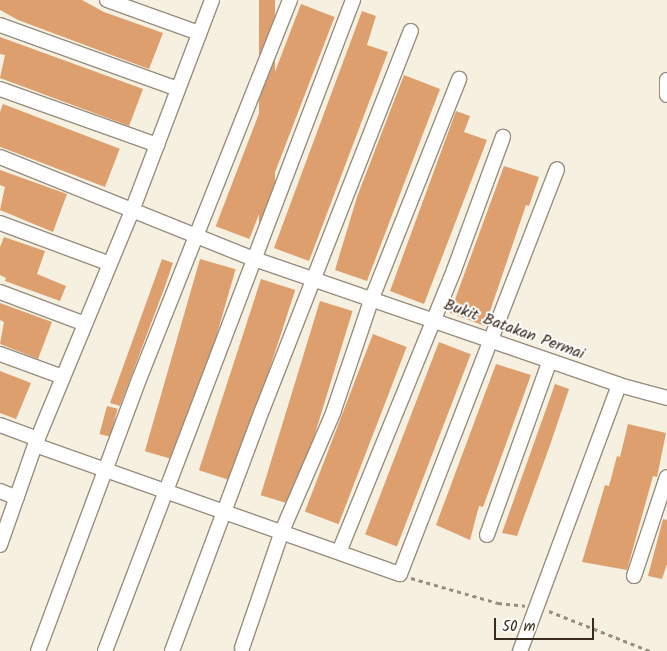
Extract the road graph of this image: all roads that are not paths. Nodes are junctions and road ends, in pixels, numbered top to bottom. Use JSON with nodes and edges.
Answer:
{"nodes":[{"id":1,"x":107,"y":0,"type":"edge"},
{"id":2,"x":212,"y":0,"type":"edge"},
{"id":3,"x":290,"y":0,"type":"edge"},
{"id":4,"x":353,"y":0,"type":"edge"},
{"id":5,"x":0,"y":24,"type":"edge"},
{"id":6,"x":411,"y":31,"type":"dead end"},
{"id":7,"x":199,"y":33,"type":"junction"},
{"id":8,"x":460,"y":79,"type":"dead end"},
{"id":9,"x":667,"y":80,"type":"edge"},
{"id":10,"x":0,"y":89,"type":"edge"},
{"id":11,"x":178,"y":90,"type":"junction"},
{"id":12,"x":667,"y":95,"type":"edge"},
{"id":13,"x":503,"y":137,"type":"dead end"},
{"id":14,"x":157,"y":145,"type":"junction"},
{"id":15,"x":0,"y":157,"type":"edge"},
{"id":16,"x":557,"y":170,"type":"dead end"},
{"id":17,"x":132,"y":209,"type":"junction"},
{"id":18,"x":0,"y":223,"type":"edge"},
{"id":19,"x":196,"y":235,"type":"junction"},
{"id":20,"x":254,"y":259,"type":"junction"},
{"id":21,"x":110,"y":264,"type":"junction"},
{"id":22,"x":316,"y":279,"type":"junction"},
{"id":23,"x":0,"y":292,"type":"edge"},
{"id":24,"x":372,"y":298,"type":"junction"},
{"id":25,"x":432,"y":319,"type":"junction"},
{"id":26,"x":85,"y":324,"type":"junction"},
{"id":27,"x":491,"y":339,"type":"junction"},
{"id":28,"x":0,"y":354,"type":"edge"},
{"id":29,"x":550,"y":363,"type":"junction"},
{"id":30,"x":63,"y":377,"type":"junction"},
{"id":31,"x":618,"y":385,"type":"junction"},
{"id":32,"x":667,"y":398,"type":"edge"},
{"id":33,"x":0,"y":425,"type":"edge"},
{"id":34,"x":37,"y":442,"type":"junction"},
{"id":35,"x":106,"y":468,"type":"junction"},
{"id":36,"x":667,"y":477,"type":"edge"},
{"id":37,"x":167,"y":490,"type":"junction"},
{"id":38,"x":0,"y":491,"type":"edge"},
{"id":39,"x":17,"y":498,"type":"junction"},
{"id":40,"x":225,"y":512,"type":"junction"},
{"id":41,"x":282,"y":531,"type":"junction"},
{"id":42,"x":487,"y":536,"type":"dead end"},
{"id":43,"x":0,"y":545,"type":"edge"},
{"id":44,"x":340,"y":552,"type":"junction"},
{"id":45,"x":634,"y":576,"type":"dead end"},
{"id":46,"x":242,"y":648,"type":"dead end"},
{"id":47,"x":38,"y":651,"type":"edge"},
{"id":48,"x":105,"y":651,"type":"edge"},
{"id":49,"x":172,"y":651,"type":"edge"},
{"id":50,"x":520,"y":651,"type":"edge"}],
"edges":[{"from":1,"to":7,"type":"street"},
{"from":2,"to":7,"type":"street"},
{"from":3,"to":19,"type":"street"},
{"from":4,"to":20,"type":"street"},
{"from":5,"to":11,"type":"street"},
{"from":6,"to":22,"type":"street"},
{"from":7,"to":11,"type":"street"},
{"from":8,"to":24,"type":"street"},
{"from":9,"to":12,"type":"street"},
{"from":10,"to":14,"type":"street"},
{"from":11,"to":14,"type":"street"},
{"from":13,"to":25,"type":"street"},
{"from":14,"to":17,"type":"street"},
{"from":15,"to":17,"type":"street","name":"Bukit Batakan Permai"},
{"from":16,"to":27,"type":"street"},
{"from":17,"to":19,"type":"street","name":"Bukit Batakan Permai"},
{"from":17,"to":21,"type":"street"},
{"from":18,"to":21,"type":"street"},
{"from":19,"to":20,"type":"street","name":"Bukit Batakan Permai"},
{"from":19,"to":35,"type":"street"},
{"from":20,"to":22,"type":"street","name":"Bukit Batakan Permai"},
{"from":20,"to":37,"type":"street"},
{"from":21,"to":26,"type":"street"},
{"from":22,"to":24,"type":"street","name":"Bukit Batakan Permai"},
{"from":22,"to":40,"type":"street"},
{"from":23,"to":26,"type":"street"},
{"from":24,"to":25,"type":"street","name":"Bukit Batakan Permai"},
{"from":24,"to":41,"type":"street"},
{"from":25,"to":27,"type":"street","name":"Bukit Batakan Permai"},
{"from":25,"to":44,"type":"street"},
{"from":26,"to":30,"type":"street"},
{"from":27,"to":29,"type":"street","name":"Bukit Batakan Permai"},
{"from":27,"to":44,"type":"street"},
{"from":28,"to":30,"type":"street"},
{"from":29,"to":31,"type":"street","name":"Bukit Batakan Permai"},
{"from":29,"to":42,"type":"street"},
{"from":30,"to":34,"type":"street"},
{"from":31,"to":32,"type":"street","name":"Bukit Batakan Permai"},
{"from":31,"to":50,"type":"street"},
{"from":33,"to":34,"type":"street"},
{"from":34,"to":35,"type":"street"},
{"from":34,"to":39,"type":"street"},
{"from":35,"to":37,"type":"street"},
{"from":35,"to":47,"type":"street"},
{"from":36,"to":45,"type":"street"},
{"from":37,"to":40,"type":"street"},
{"from":37,"to":48,"type":"street"},
{"from":38,"to":39,"type":"street"},
{"from":39,"to":43,"type":"street"},
{"from":40,"to":41,"type":"street"},
{"from":40,"to":49,"type":"street"},
{"from":41,"to":44,"type":"street"},
{"from":41,"to":46,"type":"street"}]}
